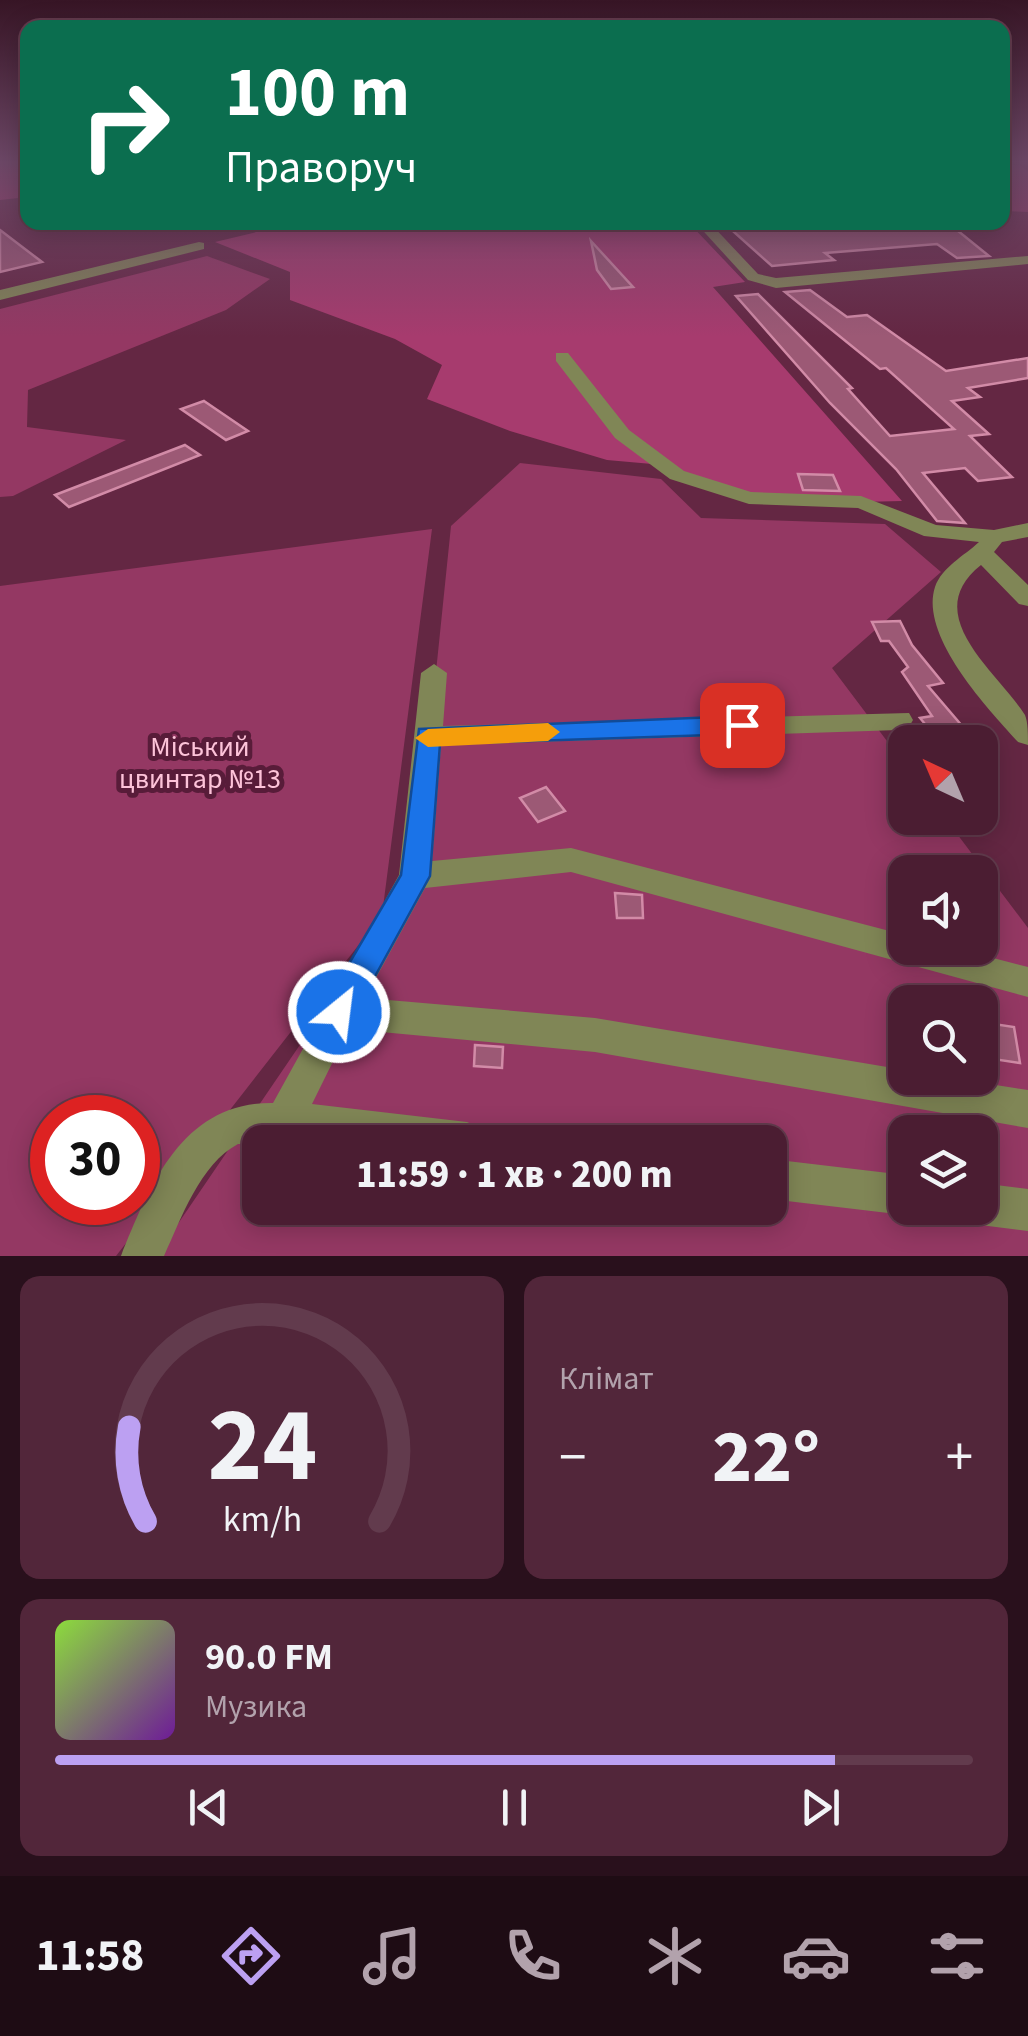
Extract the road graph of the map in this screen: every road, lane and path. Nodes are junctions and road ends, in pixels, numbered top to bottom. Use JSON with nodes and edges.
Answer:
{"nodes":[{"id":1,"x":710,"y":230,"type":"edge"},
{"id":2,"x":199,"y":246,"type":"dead end"},
{"id":3,"x":1028,"y":260,"type":"edge"},
{"id":4,"x":0,"y":295,"type":"edge"},
{"id":5,"x":562,"y":357,"type":"dead end"},
{"id":6,"x":1028,"y":530,"type":"edge"},
{"id":7,"x":989,"y":546,"type":"junction"},
{"id":8,"x":1028,"y":599,"type":"edge"},
{"id":9,"x":434,"y":672,"type":"dead end"},
{"id":10,"x":899,"y":720,"type":"dead end"},
{"id":11,"x":1028,"y":735,"type":"edge"},
{"id":12,"x":428,"y":736,"type":"junction"},
{"id":13,"x":415,"y":876,"type":"junction"},
{"id":14,"x":1028,"y":982,"type":"edge"},
{"id":15,"x":339,"y":1012,"type":"junction"},
{"id":16,"x":1028,"y":1109,"type":"edge"},
{"id":17,"x":284,"y":1120,"type":"junction"},
{"id":18,"x":326,"y":1125,"type":"edge"},
{"id":19,"x":787,"y":1181,"type":"edge"},
{"id":20,"x":888,"y":1193,"type":"edge"},
{"id":21,"x":998,"y":1206,"type":"edge"},
{"id":22,"x":1028,"y":1210,"type":"edge"},
{"id":23,"x":142,"y":1256,"type":"edge"}],
"edges":[{"from":1,"to":3,"type":"street"},
{"from":2,"to":4,"type":"street"},
{"from":5,"to":7,"type":"street"},
{"from":6,"to":7,"type":"street"},
{"from":7,"to":8,"type":"street"},
{"from":7,"to":11,"type":"street"},
{"from":9,"to":12,"type":"street"},
{"from":10,"to":12,"type":"street"},
{"from":12,"to":13,"type":"street"},
{"from":13,"to":14,"type":"street"},
{"from":13,"to":15,"type":"street"},
{"from":15,"to":16,"type":"street"},
{"from":15,"to":17,"type":"street"},
{"from":17,"to":18,"type":"street"},
{"from":17,"to":23,"type":"street"},
{"from":19,"to":20,"type":"street"},
{"from":21,"to":22,"type":"street"}]}
